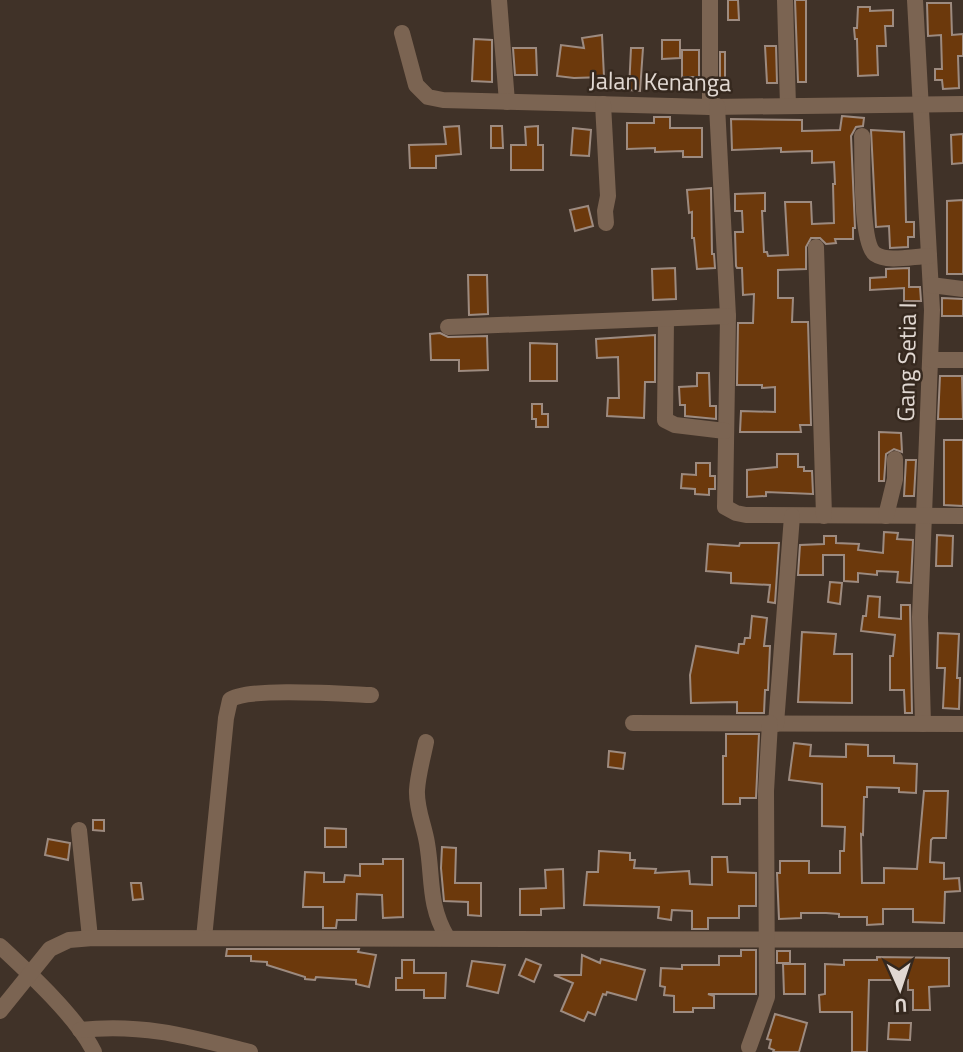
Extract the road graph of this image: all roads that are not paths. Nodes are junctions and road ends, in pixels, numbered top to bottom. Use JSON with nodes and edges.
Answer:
{"nodes":[{"id":1,"x":499,"y":0,"type":"edge"},
{"id":2,"x":710,"y":0,"type":"edge"},
{"id":3,"x":785,"y":0,"type":"edge"},
{"id":4,"x":915,"y":0,"type":"edge"},
{"id":5,"x":402,"y":33,"type":"dead end"},
{"id":6,"x":507,"y":102,"type":"junction"},
{"id":7,"x":603,"y":104,"type":"junction"},
{"id":8,"x":921,"y":104,"type":"junction"},
{"id":9,"x":963,"y":104,"type":"edge"},
{"id":10,"x":713,"y":106,"type":"junction"},
{"id":11,"x":788,"y":106,"type":"junction"},
{"id":12,"x":862,"y":136,"type":"dead end"},
{"id":13,"x":606,"y":223,"type":"dead end"},
{"id":14,"x":816,"y":247,"type":"dead end"},
{"id":15,"x":929,"y":256,"type":"junction"},
{"id":16,"x":931,"y":285,"type":"junction"},
{"id":17,"x":963,"y":289,"type":"edge"},
{"id":18,"x":728,"y":316,"type":"junction"},
{"id":19,"x":666,"y":319,"type":"junction"},
{"id":20,"x":448,"y":327,"type":"dead end"},
{"id":21,"x":931,"y":360,"type":"junction"},
{"id":22,"x":963,"y":360,"type":"edge"},
{"id":23,"x":725,"y":431,"type":"junction"},
{"id":24,"x":895,"y":459,"type":"dead end"},
{"id":25,"x":792,"y":516,"type":"junction"},
{"id":26,"x":824,"y":516,"type":"junction"},
{"id":27,"x":886,"y":516,"type":"junction"},
{"id":28,"x":926,"y":516,"type":"junction"},
{"id":29,"x":963,"y":516,"type":"edge"},
{"id":30,"x":371,"y":695,"type":"dead end"},
{"id":31,"x":633,"y":723,"type":"dead end"},
{"id":32,"x":773,"y":723,"type":"junction"},
{"id":33,"x":923,"y":724,"type":"junction"},
{"id":34,"x":963,"y":724,"type":"edge"},
{"id":35,"x":426,"y":742,"type":"dead end"},
{"id":36,"x":79,"y":830,"type":"dead end"},
{"id":37,"x":447,"y":937,"type":"junction"},
{"id":38,"x":90,"y":938,"type":"junction"},
{"id":39,"x":204,"y":938,"type":"junction"},
{"id":40,"x":765,"y":940,"type":"junction"},
{"id":41,"x":963,"y":940,"type":"edge"},
{"id":42,"x":0,"y":946,"type":"edge"},
{"id":43,"x":31,"y":974,"type":"junction"},
{"id":44,"x":0,"y":1011,"type":"edge"},
{"id":45,"x":80,"y":1030,"type":"junction"},
{"id":46,"x":749,"y":1047,"type":"dead end"},
{"id":47,"x":94,"y":1052,"type":"edge"},
{"id":48,"x":250,"y":1052,"type":"edge"}],
"edges":[{"from":1,"to":6,"type":"street"},
{"from":2,"to":10,"type":"street"},
{"from":3,"to":11,"type":"street"},
{"from":4,"to":8,"type":"street","name":"Gang Setia I"},
{"from":5,"to":6,"type":"street","name":"Jalan Kenanga"},
{"from":6,"to":7,"type":"street","name":"Jalan Kenanga"},
{"from":7,"to":10,"type":"street","name":"Jalan Kenanga"},
{"from":7,"to":13,"type":"street"},
{"from":8,"to":9,"type":"street","name":"Jalan Kenanga"},
{"from":8,"to":11,"type":"street","name":"Jalan Kenanga"},
{"from":8,"to":15,"type":"street","name":"Gang Setia I"},
{"from":10,"to":11,"type":"street","name":"Jalan Kenanga"},
{"from":10,"to":18,"type":"street"},
{"from":12,"to":15,"type":"street"},
{"from":14,"to":26,"type":"street"},
{"from":15,"to":16,"type":"street","name":"Gang Setia I"},
{"from":16,"to":17,"type":"street"},
{"from":16,"to":21,"type":"street","name":"Gang Setia I"},
{"from":18,"to":19,"type":"street"},
{"from":18,"to":23,"type":"street"},
{"from":19,"to":20,"type":"street"},
{"from":19,"to":23,"type":"street"},
{"from":21,"to":22,"type":"street"},
{"from":21,"to":28,"type":"street","name":"Gang Setia I"},
{"from":23,"to":25,"type":"street"},
{"from":24,"to":27,"type":"street"},
{"from":25,"to":26,"type":"street"},
{"from":25,"to":32,"type":"street"},
{"from":26,"to":27,"type":"street"},
{"from":27,"to":28,"type":"street"},
{"from":28,"to":29,"type":"street"},
{"from":28,"to":33,"type":"street","name":"Gang Setia I"},
{"from":30,"to":39,"type":"street"},
{"from":31,"to":32,"type":"street"},
{"from":32,"to":33,"type":"street"},
{"from":32,"to":40,"type":"street"},
{"from":33,"to":34,"type":"street"},
{"from":35,"to":37,"type":"street"},
{"from":36,"to":38,"type":"street"},
{"from":37,"to":39,"type":"street"},
{"from":37,"to":40,"type":"street"},
{"from":38,"to":39,"type":"street"},
{"from":38,"to":43,"type":"street"},
{"from":40,"to":41,"type":"street"},
{"from":40,"to":46,"type":"street"},
{"from":42,"to":43,"type":"street"},
{"from":43,"to":44,"type":"street"},
{"from":43,"to":45,"type":"street"},
{"from":45,"to":47,"type":"street"},
{"from":45,"to":48,"type":"street"}]}
